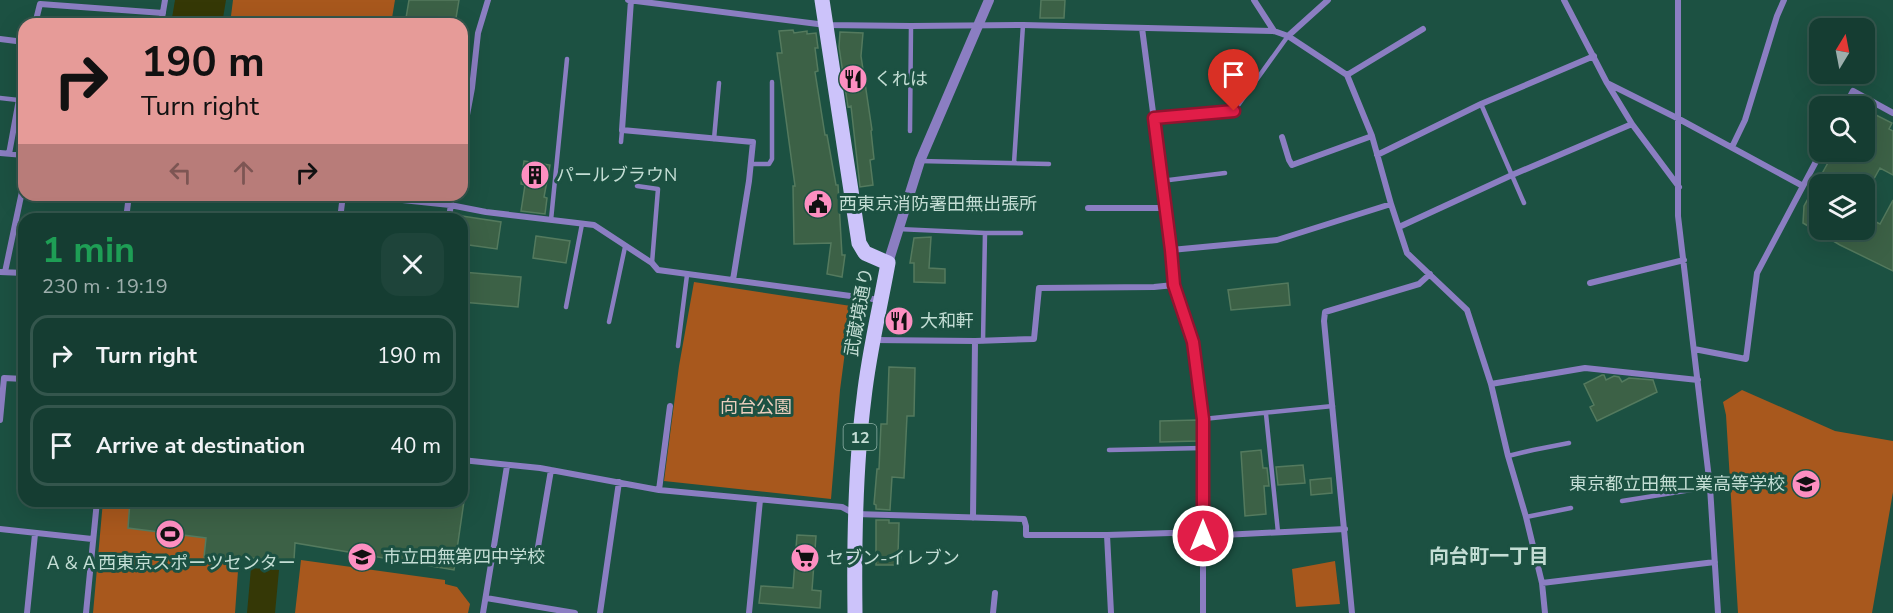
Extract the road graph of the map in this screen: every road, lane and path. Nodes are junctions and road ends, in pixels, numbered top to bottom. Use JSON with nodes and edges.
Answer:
{"nodes":[{"id":1,"x":165,"y":0,"type":"edge"},
{"id":2,"x":488,"y":0,"type":"edge"},
{"id":3,"x":629,"y":0,"type":"edge"},
{"id":4,"x":822,"y":0,"type":"edge"},
{"id":5,"x":988,"y":0,"type":"edge"},
{"id":6,"x":1254,"y":0,"type":"edge"},
{"id":7,"x":1328,"y":0,"type":"edge"},
{"id":8,"x":1564,"y":0,"type":"edge"},
{"id":9,"x":1678,"y":0,"type":"edge"},
{"id":10,"x":1784,"y":0,"type":"edge"},
{"id":11,"x":163,"y":13,"type":"junction"},
{"id":12,"x":36,"y":18,"type":"edge"},
{"id":13,"x":162,"y":18,"type":"edge"},
{"id":14,"x":826,"y":25,"type":"junction"},
{"id":15,"x":1023,"y":25,"type":"junction"},
{"id":16,"x":911,"y":26,"type":"junction"},
{"id":17,"x":977,"y":26,"type":"junction"},
{"id":18,"x":1142,"y":28,"type":"junction"},
{"id":19,"x":1423,"y":29,"type":"dead end"},
{"id":20,"x":1274,"y":31,"type":"junction"},
{"id":21,"x":1288,"y":36,"type":"junction"},
{"id":22,"x":0,"y":39,"type":"edge"},
{"id":23,"x":18,"y":41,"type":"edge"},
{"id":24,"x":1594,"y":56,"type":"junction"},
{"id":25,"x":567,"y":58,"type":"dead end"},
{"id":26,"x":1347,"y":75,"type":"junction"},
{"id":27,"x":772,"y":82,"type":"dead end"},
{"id":28,"x":719,"y":83,"type":"dead end"},
{"id":29,"x":1607,"y":83,"type":"junction"},
{"id":30,"x":0,"y":98,"type":"edge"},
{"id":31,"x":18,"y":100,"type":"joint"},
{"id":32,"x":468,"y":103,"type":"edge"},
{"id":33,"x":1481,"y":104,"type":"junction"},
{"id":34,"x":1875,"y":104,"type":"edge"},
{"id":35,"x":1893,"y":113,"type":"edge"},
{"id":36,"x":1154,"y":118,"type":"junction"},
{"id":37,"x":1679,"y":118,"type":"junction"},
{"id":38,"x":1632,"y":124,"type":"junction"},
{"id":39,"x":622,"y":130,"type":"junction"},
{"id":40,"x":910,"y":131,"type":"dead end"},
{"id":41,"x":1372,"y":136,"type":"junction"},
{"id":42,"x":1282,"y":137,"type":"dead end"},
{"id":43,"x":714,"y":139,"type":"junction"},
{"id":44,"x":621,"y":142,"type":"dead end"},
{"id":45,"x":1732,"y":147,"type":"junction"},
{"id":46,"x":0,"y":153,"type":"edge"},
{"id":47,"x":9,"y":154,"type":"junction"},
{"id":48,"x":18,"y":155,"type":"edge"},
{"id":49,"x":1377,"y":156,"type":"junction"},
{"id":50,"x":920,"y":161,"type":"junction"},
{"id":51,"x":1816,"y":162,"type":"edge"},
{"id":52,"x":1014,"y":163,"type":"junction"},
{"id":53,"x":751,"y":164,"type":"junction"},
{"id":54,"x":1049,"y":164,"type":"dead end"},
{"id":55,"x":1225,"y":173,"type":"dead end"},
{"id":56,"x":1512,"y":175,"type":"junction"},
{"id":57,"x":1161,"y":182,"type":"junction"},
{"id":58,"x":636,"y":186,"type":"dead end"},
{"id":59,"x":1803,"y":186,"type":"junction"},
{"id":60,"x":1679,"y":187,"type":"junction"},
{"id":61,"x":20,"y":201,"type":"edge"},
{"id":62,"x":406,"y":201,"type":"edge"},
{"id":63,"x":451,"y":201,"type":"edge"},
{"id":64,"x":1524,"y":203,"type":"dead end"},
{"id":65,"x":1391,"y":204,"type":"junction"},
{"id":66,"x":450,"y":206,"type":"junction"},
{"id":67,"x":1088,"y":208,"type":"dead end"},
{"id":68,"x":1164,"y":208,"type":"junction"},
{"id":69,"x":449,"y":213,"type":"edge"},
{"id":70,"x":551,"y":220,"type":"junction"},
{"id":71,"x":582,"y":224,"type":"junction"},
{"id":72,"x":1399,"y":227,"type":"junction"},
{"id":73,"x":898,"y":229,"type":"junction"},
{"id":74,"x":985,"y":233,"type":"junction"},
{"id":75,"x":1022,"y":233,"type":"dead end"},
{"id":76,"x":625,"y":247,"type":"junction"},
{"id":77,"x":1171,"y":250,"type":"junction"},
{"id":78,"x":1684,"y":260,"type":"junction"},
{"id":79,"x":652,"y":263,"type":"junction"},
{"id":80,"x":888,"y":263,"type":"junction"},
{"id":81,"x":3,"y":272,"type":"edge"},
{"id":82,"x":18,"y":273,"type":"edge"},
{"id":83,"x":1430,"y":274,"type":"junction"},
{"id":84,"x":687,"y":275,"type":"junction"},
{"id":85,"x":733,"y":280,"type":"junction"},
{"id":86,"x":1590,"y":283,"type":"dead end"},
{"id":87,"x":1174,"y":285,"type":"junction"},
{"id":88,"x":880,"y":300,"type":"junction"},
{"id":89,"x":566,"y":307,"type":"dead end"},
{"id":90,"x":609,"y":322,"type":"dead end"},
{"id":91,"x":873,"y":339,"type":"junction"},
{"id":92,"x":975,"y":341,"type":"junction"},
{"id":93,"x":983,"y":341,"type":"junction"},
{"id":94,"x":678,"y":346,"type":"dead end"},
{"id":95,"x":1694,"y":349,"type":"junction"},
{"id":96,"x":2,"y":378,"type":"edge"},
{"id":97,"x":18,"y":379,"type":"edge"},
{"id":98,"x":1698,"y":380,"type":"junction"},
{"id":99,"x":1491,"y":384,"type":"junction"},
{"id":100,"x":670,"y":406,"type":"dead end"},
{"id":101,"x":1333,"y":406,"type":"junction"},
{"id":102,"x":1266,"y":414,"type":"junction"},
{"id":103,"x":1203,"y":419,"type":"junction"},
{"id":104,"x":0,"y":420,"type":"edge"},
{"id":105,"x":1569,"y":443,"type":"dead end"},
{"id":106,"x":1203,"y":448,"type":"junction"},
{"id":107,"x":1109,"y":450,"type":"dead end"},
{"id":108,"x":1508,"y":456,"type":"junction"},
{"id":109,"x":468,"y":461,"type":"edge"},
{"id":110,"x":507,"y":466,"type":"junction"},
{"id":111,"x":551,"y":470,"type":"junction"},
{"id":112,"x":620,"y":482,"type":"junction"},
{"id":113,"x":1710,"y":487,"type":"junction"},
{"id":114,"x":659,"y":490,"type":"junction"},
{"id":115,"x":760,"y":501,"type":"junction"},
{"id":116,"x":1622,"y":501,"type":"dead end"},
{"id":117,"x":96,"y":507,"type":"edge"},
{"id":118,"x":1571,"y":508,"type":"dead end"},
{"id":119,"x":855,"y":514,"type":"junction"},
{"id":120,"x":1526,"y":517,"type":"junction"},
{"id":121,"x":973,"y":518,"type":"junction"},
{"id":122,"x":0,"y":529,"type":"edge"},
{"id":123,"x":1345,"y":529,"type":"junction"},
{"id":124,"x":1278,"y":532,"type":"junction"},
{"id":125,"x":35,"y":534,"type":"junction"},
{"id":126,"x":1203,"y":534,"type":"junction"},
{"id":127,"x":1107,"y":536,"type":"junction"},
{"id":128,"x":92,"y":539,"type":"junction"},
{"id":129,"x":538,"y":547,"type":"dead end"},
{"id":130,"x":1715,"y":562,"type":"junction"},
{"id":131,"x":1542,"y":583,"type":"junction"},
{"id":132,"x":995,"y":593,"type":"dead end"},
{"id":133,"x":486,"y":598,"type":"junction"},
{"id":134,"x":27,"y":613,"type":"edge"},
{"id":135,"x":86,"y":613,"type":"edge"},
{"id":136,"x":483,"y":613,"type":"edge"},
{"id":137,"x":575,"y":613,"type":"edge"},
{"id":138,"x":600,"y":613,"type":"edge"},
{"id":139,"x":749,"y":613,"type":"edge"},
{"id":140,"x":855,"y":613,"type":"edge"},
{"id":141,"x":993,"y":613,"type":"edge"},
{"id":142,"x":1110,"y":613,"type":"edge"},
{"id":143,"x":1203,"y":613,"type":"edge"},
{"id":144,"x":1352,"y":613,"type":"edge"},
{"id":145,"x":1545,"y":613,"type":"edge"},
{"id":146,"x":1718,"y":613,"type":"edge"}],
"edges":[{"from":1,"to":11,"type":"street"},
{"from":2,"to":32,"type":"street"},
{"from":3,"to":14,"type":"street"},
{"from":3,"to":39,"type":"street"},
{"from":4,"to":14,"type":"main road","name":"武蔵境通り"},
{"from":5,"to":17,"type":"street"},
{"from":6,"to":20,"type":"street"},
{"from":7,"to":21,"type":"street"},
{"from":8,"to":24,"type":"street"},
{"from":9,"to":37,"type":"street"},
{"from":10,"to":45,"type":"street"},
{"from":11,"to":12,"type":"street"},
{"from":11,"to":13,"type":"street"},
{"from":14,"to":16,"type":"street"},
{"from":14,"to":80,"type":"main road","name":"武蔵境通り"},
{"from":15,"to":17,"type":"street"},
{"from":15,"to":18,"type":"street"},
{"from":15,"to":52,"type":"lane"},
{"from":16,"to":17,"type":"street"},
{"from":16,"to":40,"type":"lane"},
{"from":17,"to":50,"type":"street"},
{"from":18,"to":20,"type":"street"},
{"from":18,"to":36,"type":"street"},
{"from":19,"to":26,"type":"street"},
{"from":20,"to":21,"type":"street"},
{"from":21,"to":26,"type":"street"},
{"from":21,"to":36,"type":"lane"},
{"from":22,"to":23,"type":"street"},
{"from":24,"to":29,"type":"street"},
{"from":24,"to":33,"type":"street"},
{"from":25,"to":70,"type":"lane"},
{"from":26,"to":41,"type":"street"},
{"from":27,"to":53,"type":"lane"},
{"from":28,"to":43,"type":"lane"},
{"from":29,"to":37,"type":"street"},
{"from":29,"to":38,"type":"street"},
{"from":30,"to":31,"type":"lane"},
{"from":31,"to":47,"type":"street"},
{"from":33,"to":49,"type":"street"},
{"from":33,"to":56,"type":"lane"},
{"from":34,"to":35,"type":"street"},
{"from":36,"to":57,"type":"street"},
{"from":37,"to":45,"type":"street"},
{"from":37,"to":60,"type":"street"},
{"from":38,"to":56,"type":"street"},
{"from":38,"to":60,"type":"street"},
{"from":39,"to":43,"type":"street"},
{"from":39,"to":44,"type":"lane"},
{"from":41,"to":42,"type":"street"},
{"from":41,"to":49,"type":"street"},
{"from":43,"to":53,"type":"street"},
{"from":45,"to":59,"type":"street"},
{"from":46,"to":47,"type":"street"},
{"from":47,"to":48,"type":"street"},
{"from":49,"to":65,"type":"street"},
{"from":50,"to":52,"type":"lane"},
{"from":50,"to":73,"type":"street"},
{"from":51,"to":59,"type":"street"},
{"from":52,"to":54,"type":"lane"},
{"from":53,"to":85,"type":"street"},
{"from":55,"to":57,"type":"lane"},
{"from":56,"to":64,"type":"lane"},
{"from":56,"to":72,"type":"street"},
{"from":57,"to":68,"type":"street"},
{"from":58,"to":79,"type":"lane"},
{"from":59,"to":95,"type":"street"},
{"from":60,"to":78,"type":"street"},
{"from":61,"to":81,"type":"street"},
{"from":62,"to":66,"type":"street"},
{"from":63,"to":66,"type":"street"},
{"from":65,"to":72,"type":"street"},
{"from":65,"to":77,"type":"street"},
{"from":66,"to":69,"type":"street"},
{"from":66,"to":70,"type":"street"},
{"from":67,"to":68,"type":"street"},
{"from":68,"to":77,"type":"street"},
{"from":70,"to":71,"type":"street"},
{"from":71,"to":76,"type":"street"},
{"from":71,"to":89,"type":"lane"},
{"from":72,"to":83,"type":"street"},
{"from":73,"to":74,"type":"lane"},
{"from":73,"to":80,"type":"street"},
{"from":74,"to":75,"type":"lane"},
{"from":74,"to":93,"type":"lane"},
{"from":76,"to":79,"type":"street"},
{"from":76,"to":90,"type":"lane"},
{"from":77,"to":87,"type":"street"},
{"from":78,"to":86,"type":"street"},
{"from":78,"to":95,"type":"street"},
{"from":79,"to":84,"type":"street"},
{"from":80,"to":88,"type":"main road","name":"武蔵境通り","number":"12"},
{"from":81,"to":82,"type":"street"},
{"from":83,"to":99,"type":"street"},
{"from":83,"to":101,"type":"street"},
{"from":84,"to":85,"type":"street"},
{"from":84,"to":94,"type":"lane"},
{"from":85,"to":88,"type":"street"},
{"from":87,"to":93,"type":"street"},
{"from":87,"to":103,"type":"street"},
{"from":88,"to":91,"type":"main road","name":"武蔵境通り","number":"12"},
{"from":91,"to":92,"type":"street"},
{"from":91,"to":119,"type":"main road","name":"武蔵境通り","number":"12"},
{"from":92,"to":93,"type":"street"},
{"from":92,"to":121,"type":"street"},
{"from":95,"to":98,"type":"street"},
{"from":96,"to":97,"type":"street"},
{"from":96,"to":104,"type":"street"},
{"from":98,"to":99,"type":"street"},
{"from":98,"to":113,"type":"street"},
{"from":99,"to":108,"type":"street"},
{"from":100,"to":114,"type":"street"},
{"from":101,"to":102,"type":"lane"},
{"from":101,"to":123,"type":"street"},
{"from":102,"to":103,"type":"lane"},
{"from":102,"to":124,"type":"lane"},
{"from":103,"to":106,"type":"street"},
{"from":105,"to":108,"type":"lane"},
{"from":106,"to":107,"type":"lane"},
{"from":106,"to":126,"type":"street"},
{"from":108,"to":120,"type":"street"},
{"from":109,"to":110,"type":"street"},
{"from":110,"to":111,"type":"street"},
{"from":110,"to":133,"type":"street"},
{"from":111,"to":112,"type":"street"},
{"from":111,"to":129,"type":"street"},
{"from":112,"to":114,"type":"street"},
{"from":112,"to":138,"type":"street"},
{"from":113,"to":116,"type":"lane"},
{"from":113,"to":130,"type":"street"},
{"from":114,"to":115,"type":"street"},
{"from":115,"to":119,"type":"street"},
{"from":115,"to":139,"type":"street"},
{"from":117,"to":128,"type":"street"},
{"from":118,"to":120,"type":"lane"},
{"from":119,"to":121,"type":"street"},
{"from":119,"to":140,"type":"main road","name":"武蔵境通り","number":"12"},
{"from":120,"to":131,"type":"street"},
{"from":121,"to":127,"type":"street"},
{"from":122,"to":125,"type":"street"},
{"from":123,"to":124,"type":"street"},
{"from":123,"to":144,"type":"street"},
{"from":124,"to":126,"type":"street"},
{"from":125,"to":128,"type":"street"},
{"from":125,"to":134,"type":"street"},
{"from":126,"to":127,"type":"street"},
{"from":126,"to":143,"type":"street"},
{"from":127,"to":142,"type":"street"},
{"from":128,"to":135,"type":"street"},
{"from":130,"to":131,"type":"street"},
{"from":130,"to":146,"type":"street"},
{"from":131,"to":145,"type":"street"},
{"from":132,"to":141,"type":"street"},
{"from":133,"to":136,"type":"street"},
{"from":133,"to":137,"type":"street"}]}
